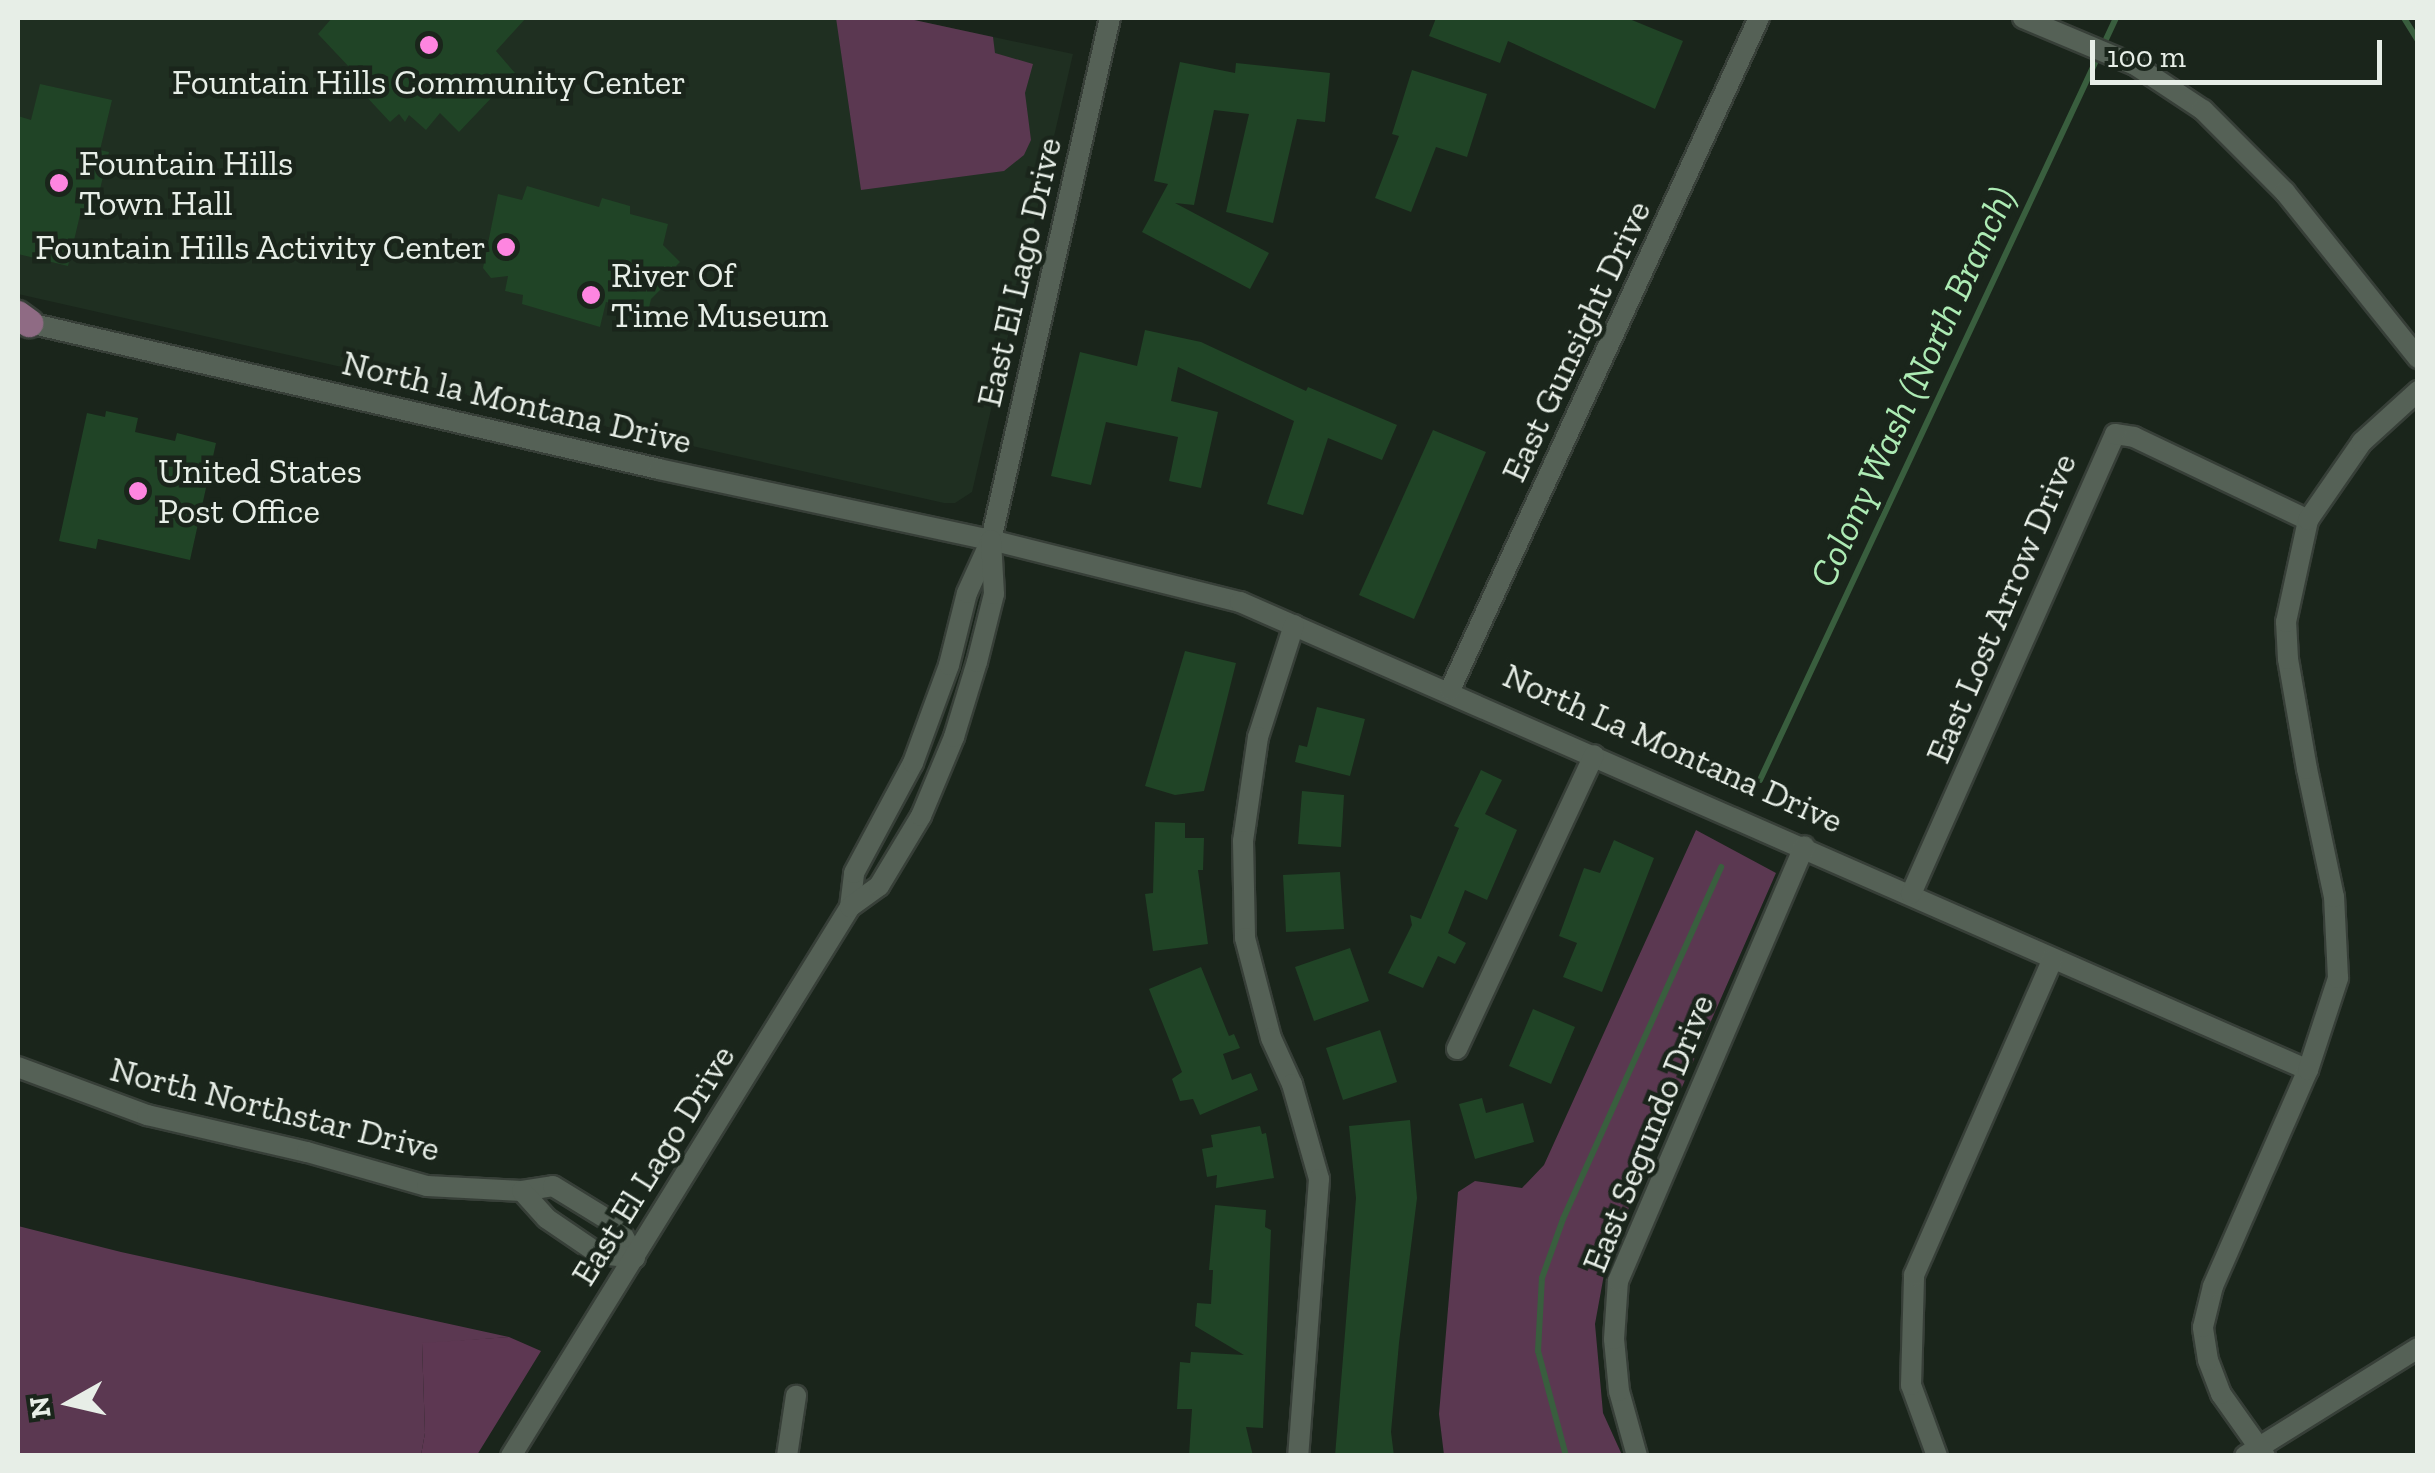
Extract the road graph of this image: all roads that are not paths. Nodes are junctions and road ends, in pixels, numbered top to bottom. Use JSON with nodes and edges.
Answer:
{"nodes":[{"id":1,"x":1110,"y":18,"type":"edge"},
{"id":2,"x":1759,"y":18,"type":"edge"},
{"id":3,"x":2024,"y":18,"type":"edge"},
{"id":4,"x":21,"y":321,"type":"edge"},
{"id":5,"x":2418,"y":358,"type":"edge"},
{"id":6,"x":2418,"y":391,"type":"edge"},
{"id":7,"x":2308,"y":520,"type":"junction"},
{"id":8,"x":992,"y":540,"type":"junction"},
{"id":9,"x":1294,"y":625,"type":"junction"},
{"id":10,"x":1450,"y":690,"type":"junction"},
{"id":11,"x":1594,"y":754,"type":"junction"},
{"id":12,"x":1804,"y":846,"type":"junction"},
{"id":13,"x":1911,"y":894,"type":"junction"},
{"id":14,"x":850,"y":907,"type":"junction"},
{"id":15,"x":2053,"y":959,"type":"junction"},
{"id":16,"x":1457,"y":1049,"type":"dead end"},
{"id":17,"x":18,"y":1067,"type":"edge"},
{"id":18,"x":2308,"y":1070,"type":"junction"},
{"id":19,"x":522,"y":1191,"type":"junction"},
{"id":20,"x":635,"y":1258,"type":"junction"},
{"id":21,"x":2418,"y":1348,"type":"edge"},
{"id":22,"x":796,"y":1396,"type":"dead end"},
{"id":23,"x":2257,"y":1453,"type":"edge"},
{"id":24,"x":511,"y":1456,"type":"edge"},
{"id":25,"x":787,"y":1456,"type":"edge"},
{"id":26,"x":1298,"y":1456,"type":"edge"},
{"id":27,"x":1637,"y":1456,"type":"edge"},
{"id":28,"x":1937,"y":1456,"type":"edge"}],
"edges":[{"from":1,"to":8,"type":"street","name":"East El Lago Drive"},
{"from":2,"to":10,"type":"street","name":"East Gunsight Drive"},
{"from":3,"to":5,"type":"street"},
{"from":4,"to":8,"type":"street","name":"North la Montana Drive"},
{"from":6,"to":7,"type":"street"},
{"from":7,"to":13,"type":"street","name":"East Lost Arrow Drive"},
{"from":7,"to":18,"type":"street"},
{"from":8,"to":9,"type":"street","name":"North La Montana Drive"},
{"from":8,"to":14,"type":"street","name":"East El Lago Drive"},
{"from":8,"to":14,"type":"street","name":"East El Lago Drive"},
{"from":9,"to":10,"type":"street","name":"North La Montana Drive"},
{"from":9,"to":26,"type":"street"},
{"from":10,"to":11,"type":"street","name":"North La Montana Drive"},
{"from":11,"to":12,"type":"street","name":"North La Montana Drive"},
{"from":11,"to":16,"type":"street"},
{"from":12,"to":13,"type":"street","name":"North La Montana Drive"},
{"from":12,"to":27,"type":"street","name":"East Segundo Drive"},
{"from":13,"to":15,"type":"street","name":"North La Montana Drive"},
{"from":14,"to":20,"type":"street","name":"East El Lago Drive"},
{"from":15,"to":18,"type":"street","name":"North La Montana Drive"},
{"from":15,"to":28,"type":"street"},
{"from":17,"to":19,"type":"street","name":"North Northstar Drive"},
{"from":18,"to":23,"type":"street"},
{"from":19,"to":20,"type":"street"},
{"from":19,"to":20,"type":"street","name":"North Northstar Drive"},
{"from":20,"to":24,"type":"street","name":"East El Lago Drive"},
{"from":21,"to":23,"type":"street"},
{"from":22,"to":25,"type":"street"}]}
